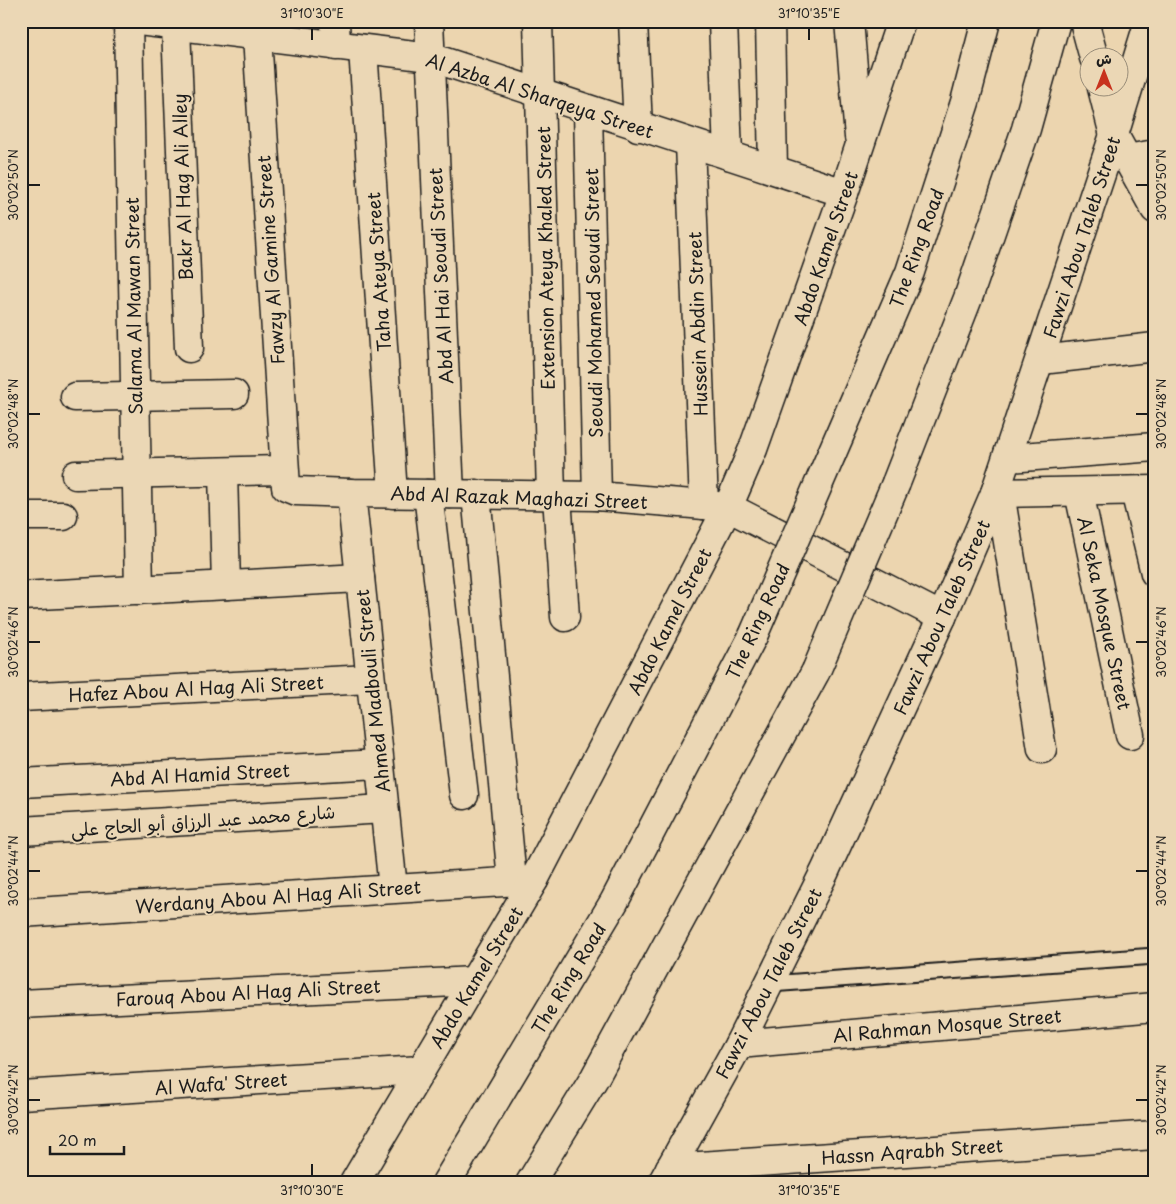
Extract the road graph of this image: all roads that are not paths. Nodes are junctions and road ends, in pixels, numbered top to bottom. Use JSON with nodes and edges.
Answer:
{"nodes":[{"id":1,"x":128,"y":21,"type":"edge"},
{"id":2,"x":139,"y":21,"type":"edge"},
{"id":3,"x":428,"y":21,"type":"edge"},
{"id":4,"x":538,"y":21,"type":"edge"},
{"id":5,"x":633,"y":21,"type":"edge"},
{"id":6,"x":724,"y":21,"type":"edge"},
{"id":7,"x":770,"y":21,"type":"edge"},
{"id":8,"x":849,"y":21,"type":"edge"},
{"id":9,"x":901,"y":21,"type":"edge"},
{"id":10,"x":986,"y":21,"type":"edge"},
{"id":11,"x":1056,"y":21,"type":"edge"},
{"id":12,"x":1084,"y":21,"type":"edge"},
{"id":13,"x":1149,"y":21,"type":"edge"},
{"id":14,"x":176,"y":27,"type":"junction"},
{"id":15,"x":256,"y":29,"type":"edge"},
{"id":16,"x":336,"y":34,"type":"edge"},
{"id":17,"x":1091,"y":48,"type":"edge"},
{"id":18,"x":363,"y":49,"type":"junction"},
{"id":19,"x":430,"y":58,"type":"junction"},
{"id":20,"x":1146,"y":60,"type":"edge"},
{"id":21,"x":541,"y":94,"type":"junction"},
{"id":22,"x":1105,"y":98,"type":"edge"},
{"id":23,"x":588,"y":111,"type":"junction"},
{"id":24,"x":638,"y":127,"type":"junction"},
{"id":25,"x":1114,"y":135,"type":"junction"},
{"id":26,"x":690,"y":143,"type":"junction"},
{"id":27,"x":860,"y":148,"type":"junction"},
{"id":28,"x":1155,"y":154,"type":"edge"},
{"id":29,"x":728,"y":155,"type":"junction"},
{"id":30,"x":1127,"y":159,"type":"junction"},
{"id":31,"x":773,"y":169,"type":"junction"},
{"id":32,"x":844,"y":193,"type":"junction"},
{"id":33,"x":1155,"y":208,"type":"edge"},
{"id":34,"x":1155,"y":347,"type":"edge"},
{"id":35,"x":189,"y":348,"type":"dead end"},
{"id":36,"x":1041,"y":360,"type":"junction"},
{"id":37,"x":234,"y":394,"type":"dead end"},
{"id":38,"x":135,"y":396,"type":"junction"},
{"id":39,"x":75,"y":397,"type":"dead end"},
{"id":40,"x":1155,"y":447,"type":"edge"},
{"id":41,"x":1008,"y":458,"type":"junction"},
{"id":42,"x":223,"y":472,"type":"junction"},
{"id":43,"x":76,"y":474,"type":"dead end"},
{"id":44,"x":137,"y":474,"type":"junction"},
{"id":45,"x":283,"y":476,"type":"junction"},
{"id":46,"x":1145,"y":490,"type":"edge"},
{"id":47,"x":1079,"y":492,"type":"junction"},
{"id":48,"x":351,"y":494,"type":"junction"},
{"id":49,"x":393,"y":494,"type":"junction"},
{"id":50,"x":439,"y":494,"type":"junction"},
{"id":51,"x":476,"y":494,"type":"junction"},
{"id":52,"x":998,"y":494,"type":"junction"},
{"id":53,"x":554,"y":495,"type":"junction"},
{"id":54,"x":597,"y":496,"type":"junction"},
{"id":55,"x":716,"y":506,"type":"junction"},
{"id":56,"x":21,"y":516,"type":"edge"},
{"id":57,"x":63,"y":516,"type":"dead end"},
{"id":58,"x":1155,"y":573,"type":"edge"},
{"id":59,"x":360,"y":578,"type":"junction"},
{"id":60,"x":226,"y":585,"type":"junction"},
{"id":61,"x":139,"y":590,"type":"junction"},
{"id":62,"x":21,"y":596,"type":"edge"},
{"id":63,"x":565,"y":617,"type":"dead end"},
{"id":64,"x":942,"y":617,"type":"junction"},
{"id":65,"x":370,"y":679,"type":"junction"},
{"id":66,"x":21,"y":697,"type":"edge"},
{"id":67,"x":1130,"y":735,"type":"dead end"},
{"id":68,"x":1042,"y":749,"type":"dead end"},
{"id":69,"x":379,"y":764,"type":"junction"},
{"id":70,"x":21,"y":783,"type":"edge"},
{"id":71,"x":464,"y":795,"type":"dead end"},
{"id":72,"x":384,"y":809,"type":"junction"},
{"id":73,"x":21,"y":831,"type":"edge"},
{"id":74,"x":523,"y":880,"type":"junction"},
{"id":75,"x":393,"y":888,"type":"junction"},
{"id":76,"x":21,"y":913,"type":"edge"},
{"id":77,"x":1155,"y":956,"type":"edge"},
{"id":78,"x":474,"y":981,"type":"junction"},
{"id":79,"x":770,"y":984,"type":"junction"},
{"id":80,"x":21,"y":1004,"type":"edge"},
{"id":81,"x":1155,"y":1007,"type":"edge"},
{"id":82,"x":739,"y":1044,"type":"junction"},
{"id":83,"x":421,"y":1070,"type":"junction"},
{"id":84,"x":21,"y":1095,"type":"edge"},
{"id":85,"x":1155,"y":1135,"type":"edge"},
{"id":86,"x":666,"y":1175,"type":"edge"},
{"id":87,"x":354,"y":1183,"type":"edge"},
{"id":88,"x":446,"y":1183,"type":"edge"},
{"id":89,"x":530,"y":1183,"type":"edge"}],
"edges":[{"from":1,"to":38,"type":"main road","name":"Salama Al Mawan Street"},
{"from":2,"to":14,"type":"main road","name":"Al Azba Al Sharqeya Street"},
{"from":3,"to":19,"type":"main road","name":"Abd Al Hai Seoudi Street"},
{"from":4,"to":21,"type":"main road","name":"Extension Ateya Khaled Street"},
{"from":5,"to":24,"type":"main road"},
{"from":6,"to":29,"type":"main road"},
{"from":7,"to":31,"type":"main road"},
{"from":8,"to":27,"type":"main road"},
{"from":9,"to":27,"type":"main road","name":"Abdo Kamel Street"},
{"from":10,"to":88,"type":"main road","name":"The Ring Road","bridge":true},
{"from":11,"to":89,"type":"main road","bridge":true},
{"from":12,"to":17,"type":"main road"},
{"from":13,"to":20,"type":"main road","name":"Fawzi Abou Taleb Street"},
{"from":14,"to":15,"type":"main road","name":"Al Azba Al Sharqeya Street"},
{"from":14,"to":35,"type":"main road","name":"Bakr Al Hag Ali Alley"},
{"from":15,"to":16,"type":"main road","name":"Al Azba Al Sharqeya Street"},
{"from":15,"to":45,"type":"main road","name":"Fawzy Al Gamine Street"},
{"from":16,"to":18,"type":"main road","name":"Al Azba Al Sharqeya Street"},
{"from":18,"to":19,"type":"main road","name":"Al Azba Al Sharqeya Street"},
{"from":18,"to":49,"type":"main road","name":"Taha Ateya Street"},
{"from":19,"to":21,"type":"main road","name":"Al Azba Al Sharqeya Street"},
{"from":19,"to":50,"type":"main road","name":"Abd Al Hai Seoudi Street"},
{"from":20,"to":25,"type":"main road","name":"Fawzi Abou Taleb Street"},
{"from":21,"to":23,"type":"main road","name":"Al Azba Al Sharqeya Street"},
{"from":21,"to":53,"type":"main road","name":"Extension Ateya Khaled Street"},
{"from":22,"to":25,"type":"main road"},
{"from":23,"to":24,"type":"main road","name":"Al Azba Al Sharqeya Street"},
{"from":23,"to":54,"type":"main road","name":"Seoudi Mohamed Seoudi Street"},
{"from":24,"to":26,"type":"main road","name":"Al Azba Al Sharqeya Street"},
{"from":25,"to":30,"type":"main road"},
{"from":25,"to":36,"type":"main road","name":"Fawzi Abou Taleb Street"},
{"from":26,"to":29,"type":"main road","name":"Al Azba Al Sharqeya Street"},
{"from":26,"to":55,"type":"main road","name":"Hussein Abdin Street"},
{"from":27,"to":32,"type":"main road","name":"Abdo Kamel Street"},
{"from":28,"to":30,"type":"main road"},
{"from":29,"to":31,"type":"main road","name":"Al Azba Al Sharqeya Street"},
{"from":30,"to":33,"type":"main road"},
{"from":31,"to":32,"type":"main road","name":"Al Azba Al Sharqeya Street"},
{"from":32,"to":55,"type":"main road","name":"Abdo Kamel Street"},
{"from":34,"to":36,"type":"main road"},
{"from":36,"to":41,"type":"main road","name":"Fawzi Abou Taleb Street"},
{"from":37,"to":38,"type":"main road"},
{"from":38,"to":39,"type":"main road"},
{"from":38,"to":44,"type":"main road","name":"Salama Al Mawan Street"},
{"from":40,"to":41,"type":"main road"},
{"from":41,"to":52,"type":"main road","name":"Fawzi Abou Taleb Street"},
{"from":42,"to":44,"type":"main road"},
{"from":42,"to":45,"type":"main road"},
{"from":42,"to":60,"type":"main road"},
{"from":43,"to":44,"type":"main road"},
{"from":44,"to":61,"type":"main road","name":"Salama Al Mawan Street"},
{"from":45,"to":48,"type":"main road","name":"Abd Al Razak Maghazi Street"},
{"from":46,"to":47,"type":"main road"},
{"from":46,"to":58,"type":"main road"},
{"from":47,"to":52,"type":"main road"},
{"from":47,"to":67,"type":"main road","name":"Al Seka Mosque Street"},
{"from":48,"to":49,"type":"main road","name":"Abd Al Razak Maghazi Street"},
{"from":48,"to":59,"type":"main road","name":"Ahmed Madbouli Street"},
{"from":49,"to":50,"type":"main road","name":"Abd Al Razak Maghazi Street"},
{"from":50,"to":51,"type":"main road","name":"Abd Al Razak Maghazi Street"},
{"from":50,"to":71,"type":"main road","name":"Abd Al Hai Seoudi Street"},
{"from":51,"to":53,"type":"main road","name":"Abd Al Razak Maghazi Street"},
{"from":51,"to":74,"type":"main road"},
{"from":52,"to":64,"type":"main road","name":"Fawzi Abou Taleb Street"},
{"from":52,"to":68,"type":"main road"},
{"from":53,"to":54,"type":"main road","name":"Abd Al Razak Maghazi Street"},
{"from":53,"to":63,"type":"main road","name":"Extension Ateya Khaled Street"},
{"from":54,"to":55,"type":"main road","name":"Abd Al Razak Maghazi Street"},
{"from":55,"to":64,"type":"main road","name":"Abd Al Razak Maghazi Street"},
{"from":55,"to":74,"type":"main road","name":"Abdo Kamel Street"},
{"from":56,"to":57,"type":"main road"},
{"from":59,"to":60,"type":"main road"},
{"from":59,"to":65,"type":"main road","name":"Ahmed Madbouli Street"},
{"from":60,"to":61,"type":"main road"},
{"from":61,"to":62,"type":"main road"},
{"from":64,"to":79,"type":"main road","name":"Fawzi Abou Taleb Street"},
{"from":65,"to":66,"type":"main road","name":"Hafez Abou Al Hag Ali Street"},
{"from":65,"to":69,"type":"main road","name":"Ahmed Madbouli Street"},
{"from":69,"to":70,"type":"main road","name":"Abd Al Hamid Street"},
{"from":69,"to":72,"type":"main road","name":"Ahmed Madbouli Street"},
{"from":72,"to":73,"type":"main road","name":"شارع محمد عبد الرزاق أبو الحاج على"},
{"from":72,"to":75,"type":"main road","name":"Ahmed Madbouli Street"},
{"from":74,"to":75,"type":"main road","name":"Werdany Abou Al Hag Ali Street"},
{"from":74,"to":78,"type":"main road","name":"Abdo Kamel Street"},
{"from":75,"to":76,"type":"main road","name":"Werdany Abou Al Hag Ali Street"},
{"from":77,"to":79,"type":"lane"},
{"from":78,"to":80,"type":"main road","name":"Farouq Abou Al Hag Ali Street"},
{"from":78,"to":83,"type":"main road","name":"Abdo Kamel Street"},
{"from":79,"to":82,"type":"main road","name":"Fawzi Abou Taleb Street"},
{"from":81,"to":82,"type":"main road","name":"Al Rahman Mosque Street"},
{"from":82,"to":86,"type":"main road","name":"Fawzi Abou Taleb Street"},
{"from":83,"to":84,"type":"main road","name":"Al Wafa' Street"},
{"from":83,"to":87,"type":"main road","name":"Abdo Kamel Street"},
{"from":85,"to":86,"type":"main road","name":"Hassn Aqrabh Street"}]}
